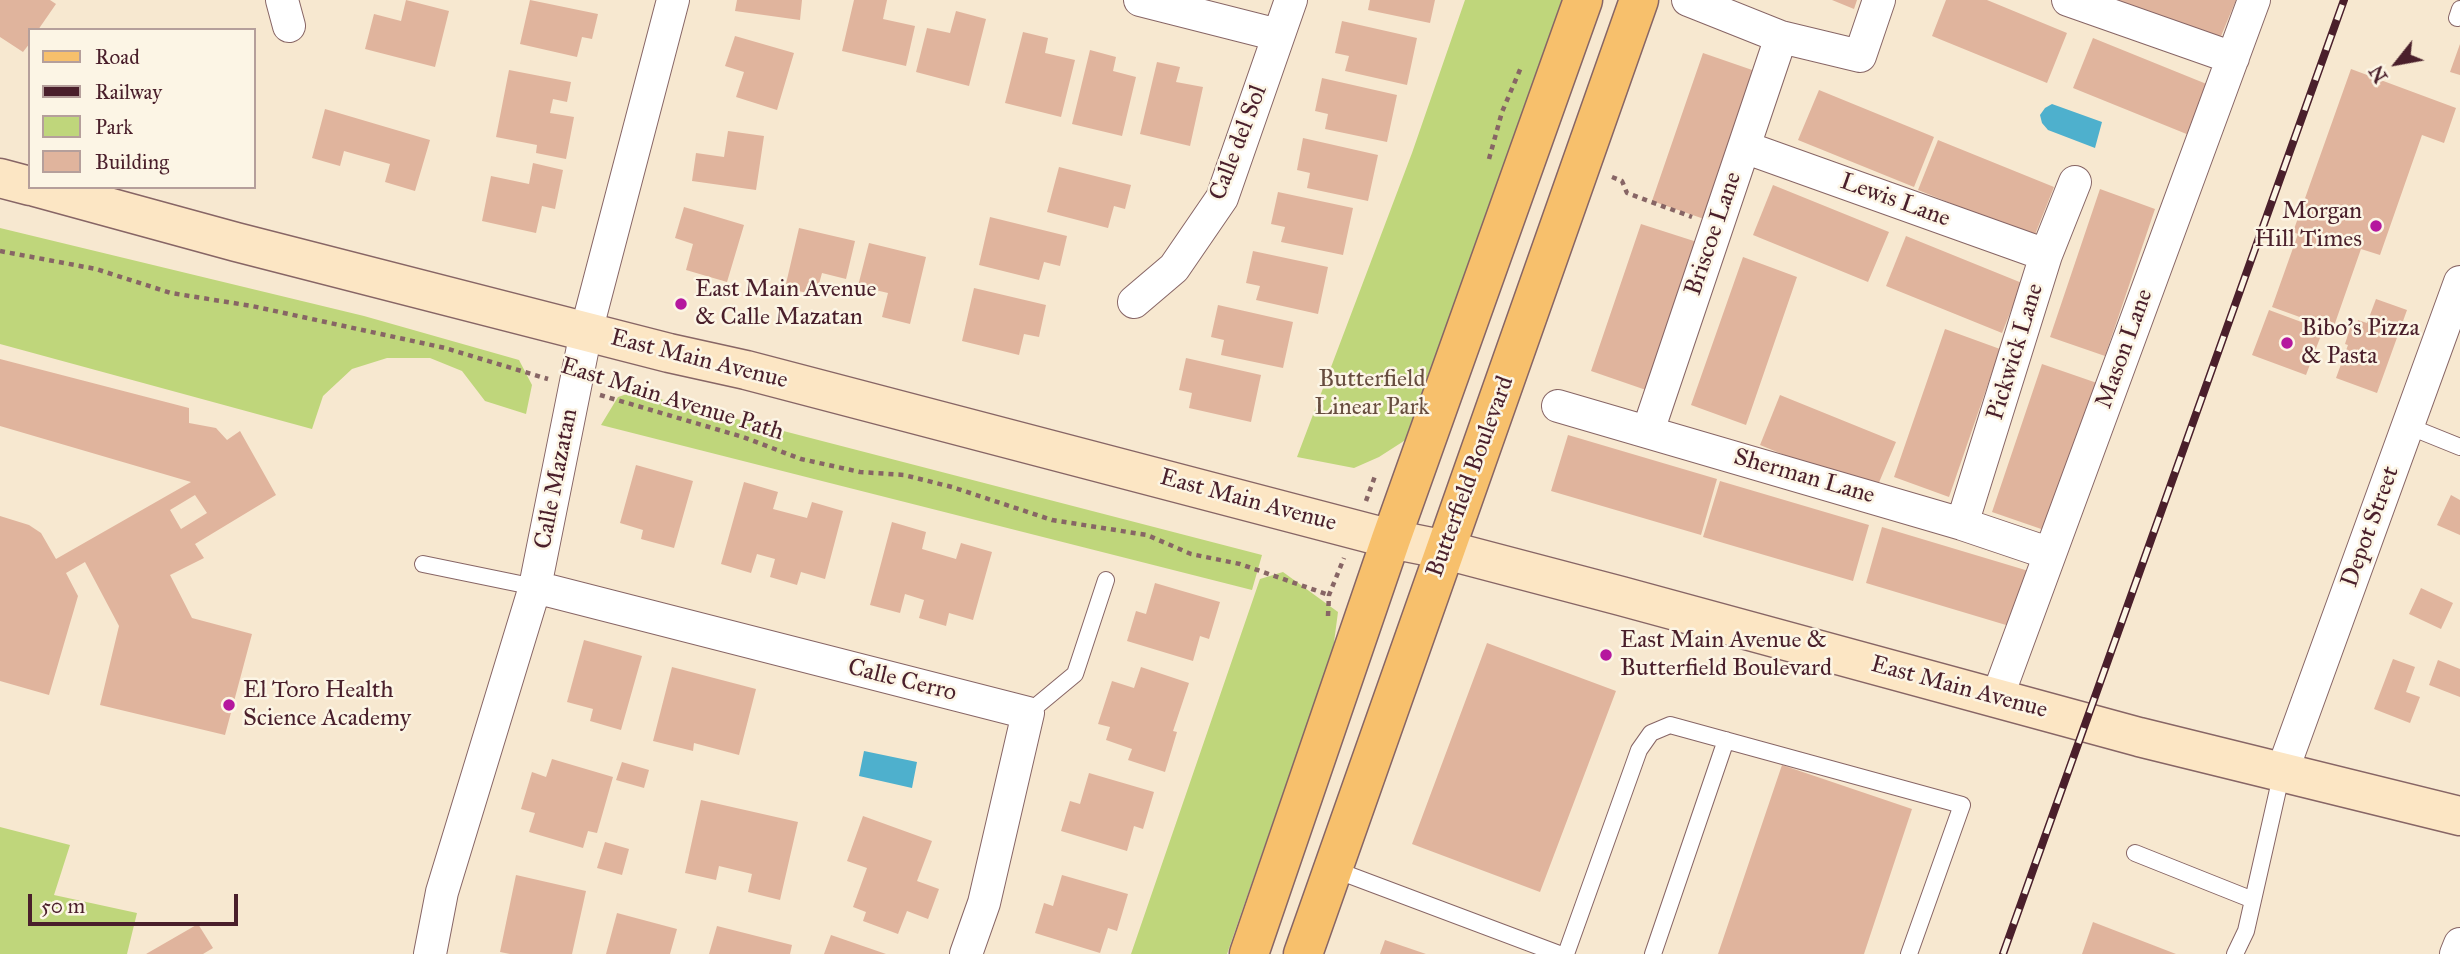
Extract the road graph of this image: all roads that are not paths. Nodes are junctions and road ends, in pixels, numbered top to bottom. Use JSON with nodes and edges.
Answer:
{"nodes":[{"id":1,"x":673,"y":0,"type":"edge"},
{"id":2,"x":1140,"y":0,"type":"edge"},
{"id":3,"x":1291,"y":0,"type":"edge"},
{"id":4,"x":1583,"y":0,"type":"edge"},
{"id":5,"x":1639,"y":0,"type":"edge"},
{"id":6,"x":1688,"y":0,"type":"edge"},
{"id":7,"x":1879,"y":0,"type":"edge"},
{"id":8,"x":2068,"y":0,"type":"edge"},
{"id":9,"x":2254,"y":0,"type":"edge"},
{"id":10,"x":1278,"y":35,"type":"junction"},
{"id":11,"x":1781,"y":37,"type":"junction"},
{"id":12,"x":2233,"y":58,"type":"junction"},
{"id":13,"x":1744,"y":147,"type":"junction"},
{"id":14,"x":0,"y":178,"type":"edge"},
{"id":15,"x":2075,"y":182,"type":"dead end"},
{"id":16,"x":28,"y":185,"type":"edge"},
{"id":17,"x":42,"y":189,"type":"edge"},
{"id":18,"x":2046,"y":255,"type":"junction"},
{"id":19,"x":2460,"y":282,"type":"edge"},
{"id":20,"x":1134,"y":302,"type":"dead end"},
{"id":21,"x":586,"y":332,"type":"junction"},
{"id":22,"x":2450,"y":339,"type":"edge"},
{"id":23,"x":1558,"y":406,"type":"dead end"},
{"id":24,"x":2408,"y":426,"type":"junction"},
{"id":25,"x":1648,"y":431,"type":"junction"},
{"id":26,"x":2460,"y":447,"type":"edge"},
{"id":27,"x":1962,"y":524,"type":"junction"},
{"id":28,"x":1391,"y":539,"type":"junction"},
{"id":29,"x":1446,"y":550,"type":"junction"},
{"id":30,"x":2048,"y":553,"type":"junction"},
{"id":31,"x":423,"y":564,"type":"dead end"},
{"id":32,"x":1106,"y":580,"type":"dead end"},
{"id":33,"x":535,"y":586,"type":"junction"},
{"id":34,"x":1997,"y":698,"type":"junction"},
{"id":35,"x":1028,"y":713,"type":"junction"},
{"id":36,"x":1726,"y":740,"type":"junction"},
{"id":37,"x":2282,"y":772,"type":"junction"},
{"id":38,"x":2460,"y":816,"type":"edge"},
{"id":39,"x":2135,"y":853,"type":"dead end"},
{"id":40,"x":1334,"y":869,"type":"junction"},
{"id":41,"x":2253,"y":900,"type":"junction"},
{"id":42,"x":2460,"y":944,"type":"edge"},
{"id":43,"x":430,"y":954,"type":"edge"},
{"id":44,"x":966,"y":954,"type":"edge"},
{"id":45,"x":1249,"y":954,"type":"edge"},
{"id":46,"x":1303,"y":954,"type":"edge"},
{"id":47,"x":1559,"y":954,"type":"edge"},
{"id":48,"x":1566,"y":954,"type":"edge"},
{"id":49,"x":1653,"y":954,"type":"edge"},
{"id":50,"x":1909,"y":954,"type":"edge"},
{"id":51,"x":2235,"y":954,"type":"edge"},
{"id":52,"x":2456,"y":954,"type":"edge"}],
"edges":[{"from":1,"to":21,"type":"street","name":"Calle Mazatan"},
{"from":2,"to":10,"type":"street"},
{"from":3,"to":10,"type":"street","name":"Calle del Sol"},
{"from":4,"to":28,"type":"main road"},
{"from":5,"to":29,"type":"main road","name":"Butterfield Boulevard"},
{"from":6,"to":11,"type":"street"},
{"from":7,"to":11,"type":"street"},
{"from":8,"to":12,"type":"street"},
{"from":9,"to":12,"type":"street","name":"Mason Lane"},
{"from":10,"to":20,"type":"street","name":"Calle del Sol"},
{"from":11,"to":13,"type":"street","name":"Briscoe Lane"},
{"from":12,"to":30,"type":"street","name":"Mason Lane"},
{"from":13,"to":18,"type":"street","name":"Lewis Lane"},
{"from":13,"to":25,"type":"street","name":"Briscoe Lane"},
{"from":14,"to":16,"type":"main road"},
{"from":15,"to":18,"type":"street","name":"Pickwick Lane"},
{"from":17,"to":21,"type":"main road","name":"East Main Avenue"},
{"from":18,"to":27,"type":"street","name":"Pickwick Lane"},
{"from":19,"to":22,"type":"street","name":"Depot Street"},
{"from":21,"to":28,"type":"main road","name":"East Main Avenue"},
{"from":21,"to":33,"type":"street","name":"Calle Mazatan"},
{"from":22,"to":24,"type":"street","name":"Depot Street"},
{"from":23,"to":25,"type":"street","name":"Sherman Lane"},
{"from":24,"to":26,"type":"lane"},
{"from":24,"to":37,"type":"street","name":"Depot Street"},
{"from":25,"to":27,"type":"street","name":"Sherman Lane"},
{"from":27,"to":30,"type":"street","name":"Sherman Lane"},
{"from":28,"to":29,"type":"main road","name":"East Main Avenue"},
{"from":28,"to":45,"type":"main road"},
{"from":29,"to":34,"type":"main road","name":"East Main Avenue"},
{"from":29,"to":40,"type":"main road","name":"Butterfield Boulevard"},
{"from":30,"to":34,"type":"street","name":"Mason Lane"},
{"from":31,"to":33,"type":"lane"},
{"from":32,"to":35,"type":"lane"},
{"from":33,"to":35,"type":"street","name":"Calle Cerro"},
{"from":33,"to":43,"type":"street","name":"Calle Mazatan"},
{"from":34,"to":37,"type":"main road","name":"East Main Avenue"},
{"from":35,"to":44,"type":"street"},
{"from":36,"to":48,"type":"lane"},
{"from":36,"to":49,"type":"lane"},
{"from":36,"to":50,"type":"lane"},
{"from":37,"to":38,"type":"main road","name":"East Main Avenue"},
{"from":37,"to":41,"type":"lane"},
{"from":39,"to":41,"type":"lane"},
{"from":40,"to":46,"type":"main road","name":"Butterfield Boulevard"},
{"from":40,"to":47,"type":"lane"},
{"from":41,"to":51,"type":"lane"},
{"from":42,"to":52,"type":"street"}]}
